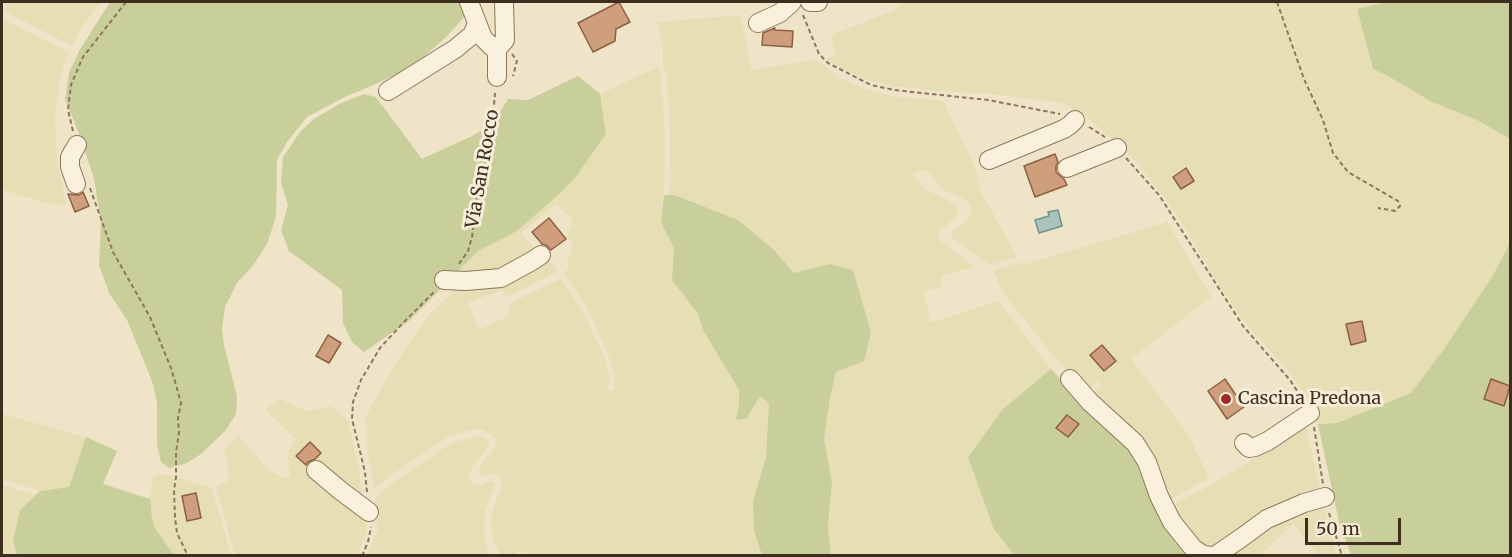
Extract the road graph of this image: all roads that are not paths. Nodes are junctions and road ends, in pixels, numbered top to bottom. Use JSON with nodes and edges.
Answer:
{"nodes":[{"id":1,"x":469,"y":2,"type":"edge"},
{"id":2,"x":504,"y":2,"type":"edge"},
{"id":3,"x":818,"y":2,"type":"edge"},
{"id":4,"x":801,"y":5,"type":"edge"},
{"id":5,"x":759,"y":23,"type":"dead end"},
{"id":6,"x":477,"y":24,"type":"junction"},
{"id":7,"x":497,"y":49,"type":"junction"},
{"id":8,"x":505,"y":76,"type":"road end"},
{"id":9,"x":388,"y":91,"type":"dead end"},
{"id":10,"x":1075,"y":120,"type":"road end"},
{"id":11,"x":77,"y":145,"type":"road end"},
{"id":12,"x":1117,"y":148,"type":"road end"},
{"id":13,"x":989,"y":160,"type":"dead end"},
{"id":14,"x":1067,"y":168,"type":"dead end"},
{"id":15,"x":82,"y":183,"type":"road end"},
{"id":16,"x":541,"y":255,"type":"dead end"},
{"id":17,"x":443,"y":282,"type":"road end"},
{"id":18,"x":1070,"y":379,"type":"dead end"},
{"id":19,"x":1310,"y":413,"type":"road end"},
{"id":20,"x":1244,"y":443,"type":"dead end"},
{"id":21,"x":316,"y":470,"type":"dead end"},
{"id":22,"x":1325,"y":497,"type":"road end"},
{"id":23,"x":369,"y":512,"type":"road end"},
{"id":24,"x":1213,"y":555,"type":"edge"}],
"edges":[{"from":1,"to":6,"type":"street"},
{"from":2,"to":7,"type":"street"},
{"from":3,"to":4,"type":"street"},
{"from":4,"to":5,"type":"street"},
{"from":6,"to":7,"type":"street"},
{"from":6,"to":9,"type":"street"},
{"from":7,"to":8,"type":"street"},
{"from":10,"to":13,"type":"street"},
{"from":11,"to":15,"type":"street"},
{"from":12,"to":14,"type":"street"},
{"from":16,"to":17,"type":"street"},
{"from":18,"to":24,"type":"street"},
{"from":19,"to":20,"type":"street"},
{"from":21,"to":23,"type":"street"},
{"from":22,"to":24,"type":"street"}]}
